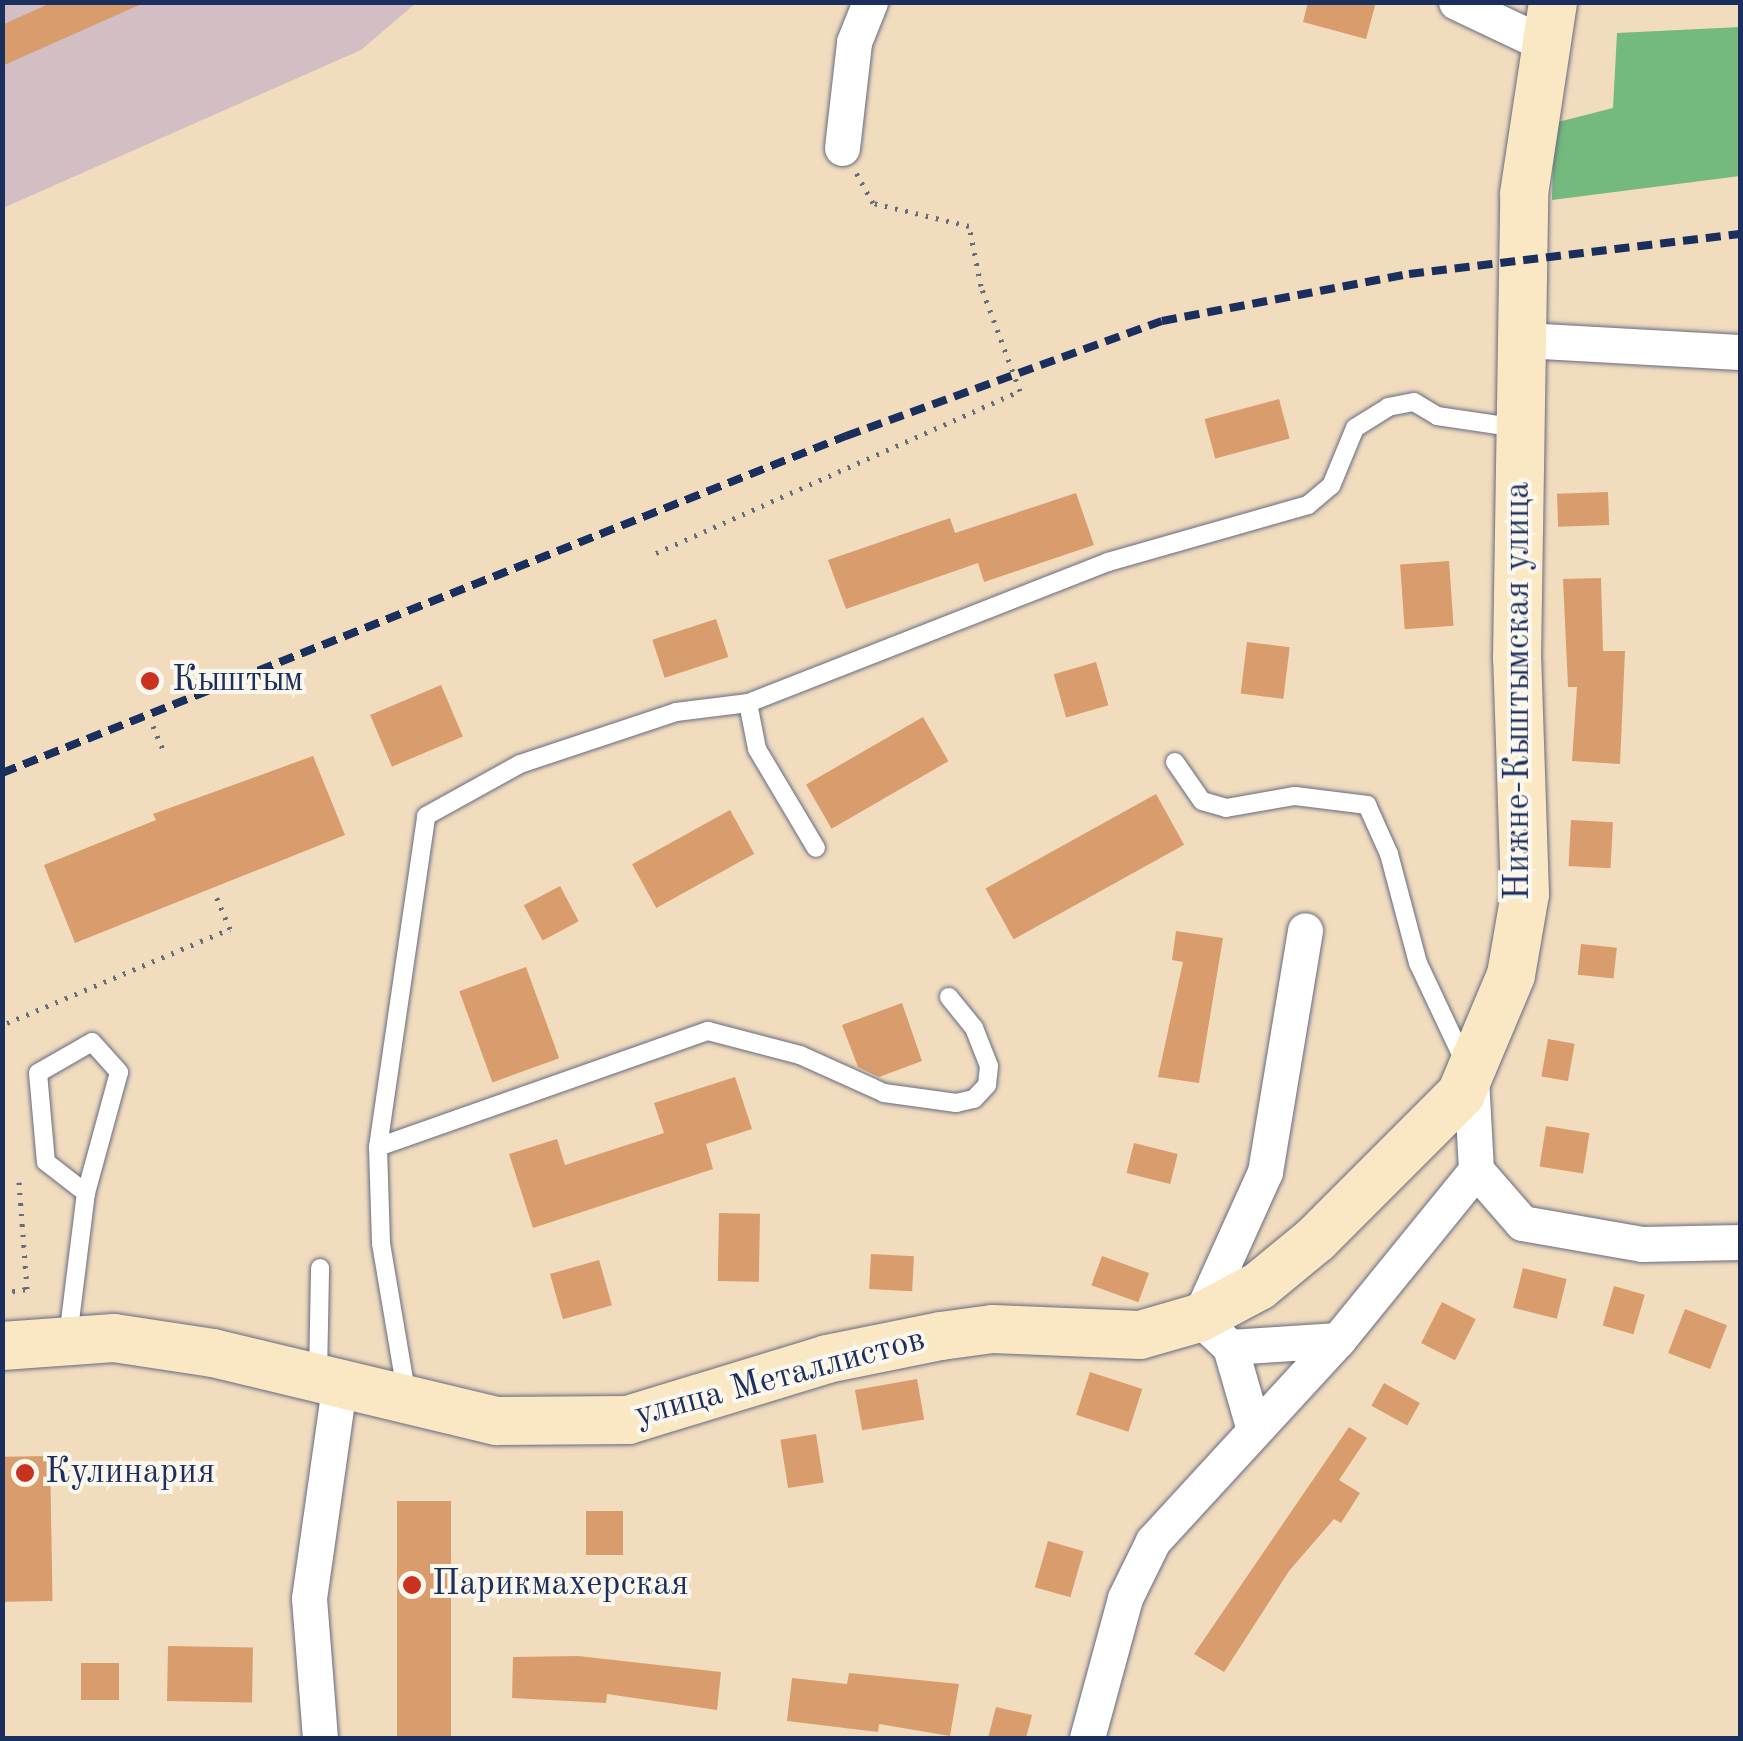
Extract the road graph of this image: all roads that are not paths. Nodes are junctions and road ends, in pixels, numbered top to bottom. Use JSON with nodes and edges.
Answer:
{"nodes":[{"id":1,"x":870,"y":2,"type":"edge"},
{"id":2,"x":1456,"y":2,"type":"edge"},
{"id":3,"x":1549,"y":24,"type":"edge"},
{"id":4,"x":842,"y":148,"type":"road end"},
{"id":5,"x":1523,"y":340,"type":"junction"},
{"id":6,"x":1740,"y":352,"type":"edge"},
{"id":7,"x":1518,"y":428,"type":"junction"},
{"id":8,"x":748,"y":703,"type":"junction"},
{"id":9,"x":1176,"y":762,"type":"dead end"},
{"id":10,"x":816,"y":848,"type":"dead end"},
{"id":11,"x":1306,"y":930,"type":"dead end"},
{"id":12,"x":948,"y":997,"type":"dead end"},
{"id":13,"x":1471,"y":1078,"type":"junction"},
{"id":14,"x":378,"y":1147,"type":"junction"},
{"id":15,"x":1476,"y":1170,"type":"junction"},
{"id":16,"x":86,"y":1193,"type":"junction"},
{"id":17,"x":1740,"y":1242,"type":"edge"},
{"id":18,"x":320,"y":1268,"type":"dead end"},
{"id":19,"x":1214,"y":1332,"type":"junction"},
{"id":20,"x":68,"y":1338,"type":"junction"},
{"id":21,"x":1338,"y":1340,"type":"junction"},
{"id":22,"x":2,"y":1346,"type":"edge"},
{"id":23,"x":329,"y":1385,"type":"junction"},
{"id":24,"x":409,"y":1404,"type":"junction"},
{"id":25,"x":1254,"y":1430,"type":"junction"},
{"id":26,"x":320,"y":1738,"type":"edge"},
{"id":27,"x":1087,"y":1738,"type":"edge"}],
"edges":[{"from":1,"to":4,"type":"street"},
{"from":2,"to":3,"type":"street"},
{"from":3,"to":5,"type":"main road","name":"Нижне-Кыштымская улица"},
{"from":5,"to":6,"type":"street"},
{"from":5,"to":7,"type":"main road","name":"Нижне-Кыштымская улица"},
{"from":7,"to":8,"type":"lane"},
{"from":7,"to":13,"type":"main road","name":"Нижне-Кыштымская улица"},
{"from":8,"to":10,"type":"lane"},
{"from":8,"to":14,"type":"lane"},
{"from":9,"to":13,"type":"lane"},
{"from":11,"to":19,"type":"street"},
{"from":12,"to":14,"type":"lane"},
{"from":13,"to":15,"type":"street","name":"Нижне-Кыштымская улица"},
{"from":13,"to":19,"type":"main road","name":"улица Металлистов"},
{"from":14,"to":24,"type":"lane"},
{"from":15,"to":17,"type":"street"},
{"from":15,"to":21,"type":"street"},
{"from":16,"to":16,"type":"lane"},
{"from":16,"to":20,"type":"lane"},
{"from":18,"to":23,"type":"lane"},
{"from":19,"to":21,"type":"street"},
{"from":19,"to":24,"type":"main road","name":"улица Металлистов"},
{"from":19,"to":25,"type":"street"},
{"from":20,"to":22,"type":"main road","name":"улица Металлистов"},
{"from":20,"to":23,"type":"main road","name":"улица Металлистов"},
{"from":21,"to":25,"type":"street"},
{"from":23,"to":24,"type":"main road","name":"улица Металлистов"},
{"from":23,"to":26,"type":"street"},
{"from":25,"to":27,"type":"street"}]}
